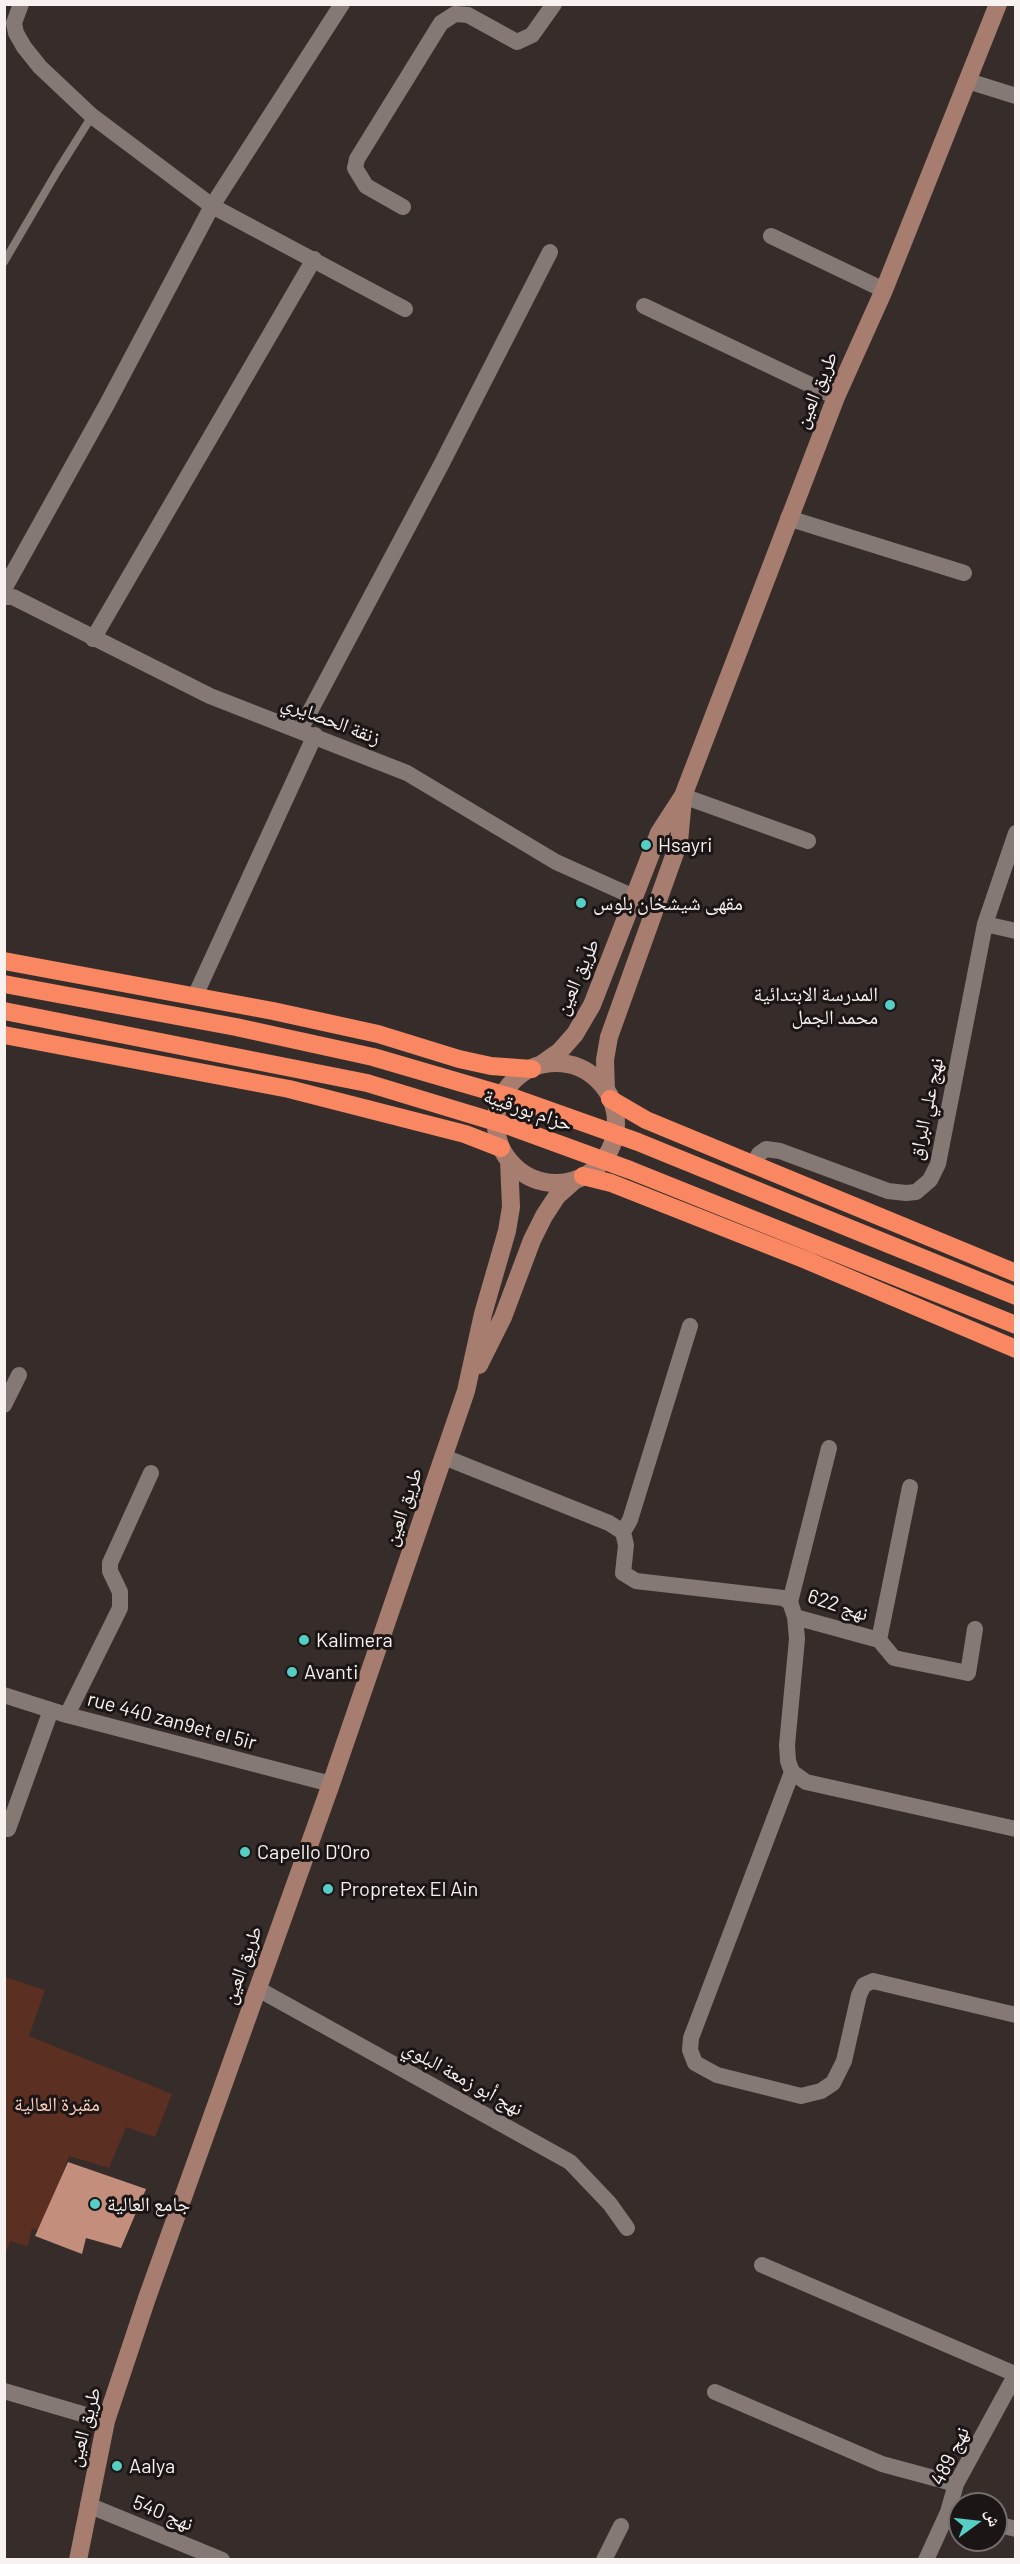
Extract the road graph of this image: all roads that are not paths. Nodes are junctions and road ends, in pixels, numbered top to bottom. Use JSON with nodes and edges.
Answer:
{"nodes":[{"id":1,"x":21,"y":4,"type":"edge"},
{"id":2,"x":342,"y":4,"type":"edge"},
{"id":3,"x":554,"y":4,"type":"edge"},
{"id":4,"x":998,"y":4,"type":"edge"},
{"id":5,"x":968,"y":81,"type":"junction"},
{"id":6,"x":1016,"y":96,"type":"edge"},
{"id":7,"x":92,"y":116,"type":"junction"},
{"id":8,"x":212,"y":206,"type":"junction"},
{"id":9,"x":403,"y":207,"type":"dead end"},
{"id":10,"x":771,"y":236,"type":"dead end"},
{"id":11,"x":550,"y":252,"type":"dead end"},
{"id":12,"x":314,"y":259,"type":"junction"},
{"id":13,"x":4,"y":262,"type":"edge"},
{"id":14,"x":884,"y":290,"type":"junction"},
{"id":15,"x":644,"y":306,"type":"dead end"},
{"id":16,"x":405,"y":309,"type":"dead end"},
{"id":17,"x":836,"y":397,"type":"junction"},
{"id":18,"x":788,"y":518,"type":"junction"},
{"id":19,"x":964,"y":573,"type":"dead end"},
{"id":20,"x":7,"y":598,"type":"edge"},
{"id":21,"x":93,"y":639,"type":"junction"},
{"id":22,"x":308,"y":733,"type":"junction"},
{"id":23,"x":683,"y":796,"type":"junction"},
{"id":24,"x":1016,"y":833,"type":"edge"},
{"id":25,"x":808,"y":841,"type":"dead end"},
{"id":26,"x":634,"y":897,"type":"junction"},
{"id":27,"x":986,"y":924,"type":"junction"},
{"id":28,"x":1016,"y":932,"type":"edge"},
{"id":29,"x":4,"y":961,"type":"edge"},
{"id":30,"x":4,"y":984,"type":"edge"},
{"id":31,"x":195,"y":996,"type":"junction"},
{"id":32,"x":4,"y":1011,"type":"edge"},
{"id":33,"x":4,"y":1035,"type":"edge"},
{"id":34,"x":536,"y":1067,"type":"junction"},
{"id":35,"x":608,"y":1095,"type":"junction"},
{"id":36,"x":505,"y":1154,"type":"junction"},
{"id":37,"x":753,"y":1165,"type":"junction"},
{"id":38,"x":579,"y":1178,"type":"junction"},
{"id":39,"x":1016,"y":1274,"type":"edge"},
{"id":40,"x":1016,"y":1296,"type":"edge"},
{"id":41,"x":1016,"y":1325,"type":"edge"},
{"id":42,"x":690,"y":1326,"type":"dead end"},
{"id":43,"x":1016,"y":1349,"type":"edge"},
{"id":44,"x":20,"y":1375,"type":"dead end"},
{"id":45,"x":466,"y":1391,"type":"junction"},
{"id":46,"x":4,"y":1405,"type":"edge"},
{"id":47,"x":829,"y":1448,"type":"dead end"},
{"id":48,"x":444,"y":1457,"type":"junction"},
{"id":49,"x":151,"y":1473,"type":"dead end"},
{"id":50,"x":910,"y":1487,"type":"dead end"},
{"id":51,"x":623,"y":1532,"type":"junction"},
{"id":52,"x":792,"y":1609,"type":"junction"},
{"id":53,"x":975,"y":1629,"type":"dead end"},
{"id":54,"x":879,"y":1640,"type":"junction"},
{"id":55,"x":4,"y":1695,"type":"edge"},
{"id":56,"x":59,"y":1713,"type":"junction"},
{"id":57,"x":792,"y":1772,"type":"junction"},
{"id":58,"x":331,"y":1784,"type":"junction"},
{"id":59,"x":8,"y":1829,"type":"dead end"},
{"id":60,"x":1016,"y":1829,"type":"edge"},
{"id":61,"x":258,"y":1989,"type":"junction"},
{"id":62,"x":1016,"y":2015,"type":"edge"},
{"id":63,"x":627,"y":2228,"type":"dead end"},
{"id":64,"x":762,"y":2265,"type":"dead end"},
{"id":65,"x":1015,"y":2374,"type":"edge"},
{"id":66,"x":4,"y":2391,"type":"edge"},
{"id":67,"x":715,"y":2392,"type":"dead end"},
{"id":68,"x":106,"y":2421,"type":"junction"},
{"id":69,"x":956,"y":2484,"type":"junction"},
{"id":70,"x":955,"y":2492,"type":"edge"},
{"id":71,"x":88,"y":2505,"type":"junction"},
{"id":72,"x":948,"y":2524,"type":"edge"},
{"id":73,"x":621,"y":2526,"type":"dead end"},
{"id":74,"x":78,"y":2559,"type":"edge"},
{"id":75,"x":222,"y":2559,"type":"edge"},
{"id":76,"x":604,"y":2559,"type":"edge"},
{"id":77,"x":926,"y":2559,"type":"edge"}],
"edges":[{"from":1,"to":7,"type":"street"},
{"from":2,"to":8,"type":"street"},
{"from":3,"to":9,"type":"street"},
{"from":4,"to":5,"type":"main road","name":"طريق العين"},
{"from":5,"to":6,"type":"street"},
{"from":5,"to":14,"type":"main road","name":"طريق العين"},
{"from":7,"to":8,"type":"street"},
{"from":7,"to":13,"type":"lane"},
{"from":8,"to":12,"type":"street"},
{"from":8,"to":20,"type":"street"},
{"from":10,"to":14,"type":"street"},
{"from":11,"to":22,"type":"street"},
{"from":12,"to":16,"type":"street"},
{"from":12,"to":21,"type":"street"},
{"from":14,"to":17,"type":"main road","name":"طريق العين"},
{"from":15,"to":17,"type":"street"},
{"from":17,"to":18,"type":"main road","name":"طريق العين"},
{"from":18,"to":19,"type":"street"},
{"from":18,"to":23,"type":"main road","name":"طريق العين"},
{"from":20,"to":21,"type":"street","name":"زنقة الحصايري"},
{"from":21,"to":22,"type":"street","name":"زنقة الحصايري"},
{"from":22,"to":26,"type":"street","name":"زنقة الحصايري"},
{"from":22,"to":31,"type":"street"},
{"from":23,"to":25,"type":"street"},
{"from":23,"to":26,"type":"main road","name":"طريق العين"},
{"from":23,"to":35,"type":"main road","name":"طريق العين"},
{"from":24,"to":27,"type":"street"},
{"from":26,"to":34,"type":"main road","name":"طريق العين"},
{"from":27,"to":28,"type":"street"},
{"from":27,"to":37,"type":"street","name":"نهج علي البراق"},
{"from":29,"to":31,"type":"highway"},
{"from":30,"to":40,"type":"highway","name":"حزام بورقيبة"},
{"from":31,"to":34,"type":"highway"},
{"from":32,"to":41,"type":"highway","name":"حزام بورقيبة"},
{"from":33,"to":36,"type":"highway"},
{"from":34,"to":35,"type":"main road"},
{"from":34,"to":36,"type":"main road"},
{"from":35,"to":37,"type":"highway"},
{"from":35,"to":38,"type":"main road"},
{"from":36,"to":38,"type":"main road"},
{"from":36,"to":45,"type":"main road","name":"طريق العين"},
{"from":37,"to":39,"type":"highway"},
{"from":38,"to":43,"type":"highway"},
{"from":38,"to":45,"type":"main road","name":"طريق العين"},
{"from":42,"to":51,"type":"street","name":"نهج 622"},
{"from":44,"to":46,"type":"street"},
{"from":45,"to":48,"type":"main road","name":"طريق العين"},
{"from":47,"to":52,"type":"street"},
{"from":48,"to":51,"type":"street"},
{"from":48,"to":58,"type":"main road","name":"طريق العين"},
{"from":49,"to":56,"type":"street"},
{"from":50,"to":54,"type":"street"},
{"from":51,"to":52,"type":"street","name":"نهج 622"},
{"from":52,"to":54,"type":"street","name":"نهج 622"},
{"from":52,"to":57,"type":"street"},
{"from":53,"to":54,"type":"street","name":"نهج 622"},
{"from":55,"to":56,"type":"street","name":"rue 440 zan9et el 5ir"},
{"from":56,"to":58,"type":"street","name":"rue 440 zan9et el 5ir"},
{"from":56,"to":59,"type":"street"},
{"from":57,"to":60,"type":"street"},
{"from":57,"to":62,"type":"street"},
{"from":58,"to":61,"type":"main road","name":"طريق العين"},
{"from":61,"to":63,"type":"street","name":"نهج أبو زمعة البلوي"},
{"from":61,"to":68,"type":"main road","name":"طريق العين"},
{"from":64,"to":65,"type":"street"},
{"from":65,"to":69,"type":"street","name":"نهج 489"},
{"from":66,"to":68,"type":"street"},
{"from":67,"to":69,"type":"street"},
{"from":68,"to":71,"type":"main road","name":"طريق العين"},
{"from":69,"to":70,"type":"street","name":"نهج 489"},
{"from":71,"to":74,"type":"main road","name":"طريق العين"},
{"from":71,"to":75,"type":"street","name":"نهج 540"},
{"from":72,"to":77,"type":"street","name":"نهج 489"},
{"from":73,"to":76,"type":"street"}]}
